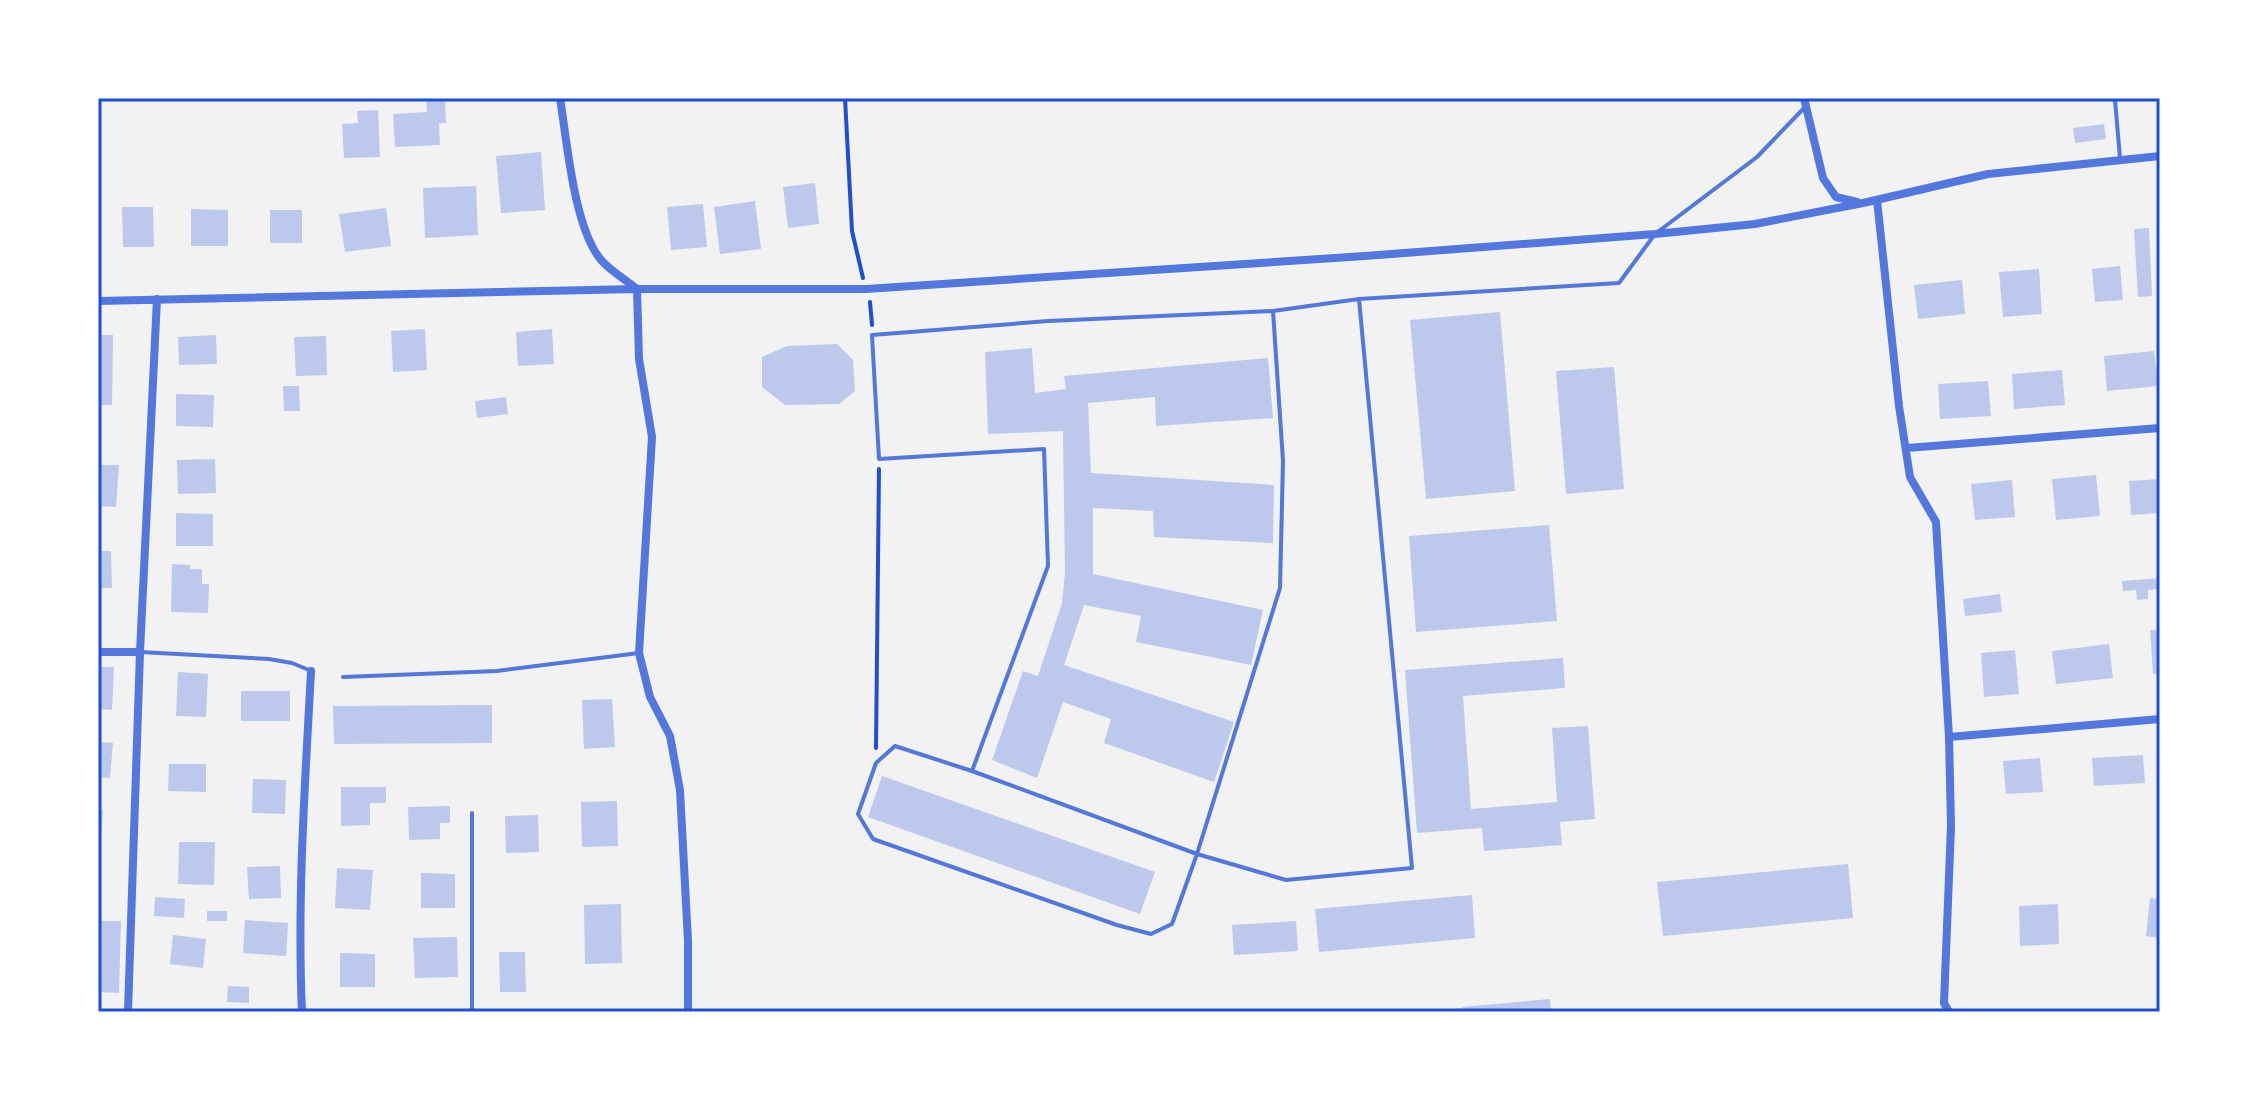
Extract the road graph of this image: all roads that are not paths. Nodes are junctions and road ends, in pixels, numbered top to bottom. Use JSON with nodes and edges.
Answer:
{"nodes":[{"id":1,"x":560,"y":98,"type":"edge"},
{"id":2,"x":2109,"y":98,"type":"edge"},
{"id":3,"x":1805,"y":102,"type":"edge"},
{"id":4,"x":2160,"y":156,"type":"edge"},
{"id":5,"x":2120,"y":160,"type":"junction"},
{"id":6,"x":1877,"y":200,"type":"junction"},
{"id":7,"x":1863,"y":203,"type":"junction"},
{"id":8,"x":1655,"y":234,"type":"junction"},
{"id":9,"x":637,"y":289,"type":"junction"},
{"id":10,"x":157,"y":299,"type":"junction"},
{"id":11,"x":1359,"y":299,"type":"junction"},
{"id":12,"x":98,"y":301,"type":"edge"},
{"id":13,"x":1273,"y":311,"type":"junction"},
{"id":14,"x":2160,"y":428,"type":"edge"},
{"id":15,"x":1907,"y":448,"type":"junction"},
{"id":16,"x":98,"y":652,"type":"edge"},
{"id":17,"x":140,"y":652,"type":"junction"},
{"id":18,"x":639,"y":653,"type":"junction"},
{"id":19,"x":311,"y":671,"type":"joint"},
{"id":20,"x":343,"y":677,"type":"dead end"},
{"id":21,"x":2160,"y":719,"type":"edge"},
{"id":22,"x":1949,"y":737,"type":"junction"},
{"id":23,"x":972,"y":771,"type":"junction"},
{"id":24,"x":472,"y":813,"type":"dead end"},
{"id":25,"x":1197,"y":854,"type":"junction"},
{"id":26,"x":128,"y":1012,"type":"edge"},
{"id":27,"x":302,"y":1012,"type":"edge"},
{"id":28,"x":472,"y":1012,"type":"edge"},
{"id":29,"x":688,"y":1012,"type":"edge"},
{"id":30,"x":1949,"y":1012,"type":"edge"}],
"edges":[{"from":1,"to":9,"type":"street"},
{"from":2,"to":5,"type":"lane"},
{"from":3,"to":7,"type":"street"},
{"from":3,"to":8,"type":"lane"},
{"from":4,"to":5,"type":"street"},
{"from":5,"to":6,"type":"street"},
{"from":6,"to":7,"type":"street"},
{"from":6,"to":15,"type":"street"},
{"from":7,"to":8,"type":"street"},
{"from":8,"to":9,"type":"street"},
{"from":8,"to":11,"type":"lane"},
{"from":9,"to":10,"type":"street"},
{"from":9,"to":18,"type":"street"},
{"from":10,"to":12,"type":"street"},
{"from":10,"to":17,"type":"street"},
{"from":11,"to":13,"type":"lane"},
{"from":11,"to":25,"type":"lane"},
{"from":13,"to":23,"type":"lane"},
{"from":13,"to":25,"type":"lane"},
{"from":14,"to":15,"type":"street"},
{"from":15,"to":22,"type":"street"},
{"from":16,"to":17,"type":"street"},
{"from":17,"to":19,"type":"lane"},
{"from":17,"to":26,"type":"street"},
{"from":18,"to":20,"type":"lane"},
{"from":18,"to":29,"type":"street"},
{"from":19,"to":27,"type":"street"},
{"from":21,"to":22,"type":"street"},
{"from":22,"to":30,"type":"street"},
{"from":23,"to":25,"type":"lane"},
{"from":23,"to":25,"type":"lane"},
{"from":24,"to":28,"type":"lane"}]}
